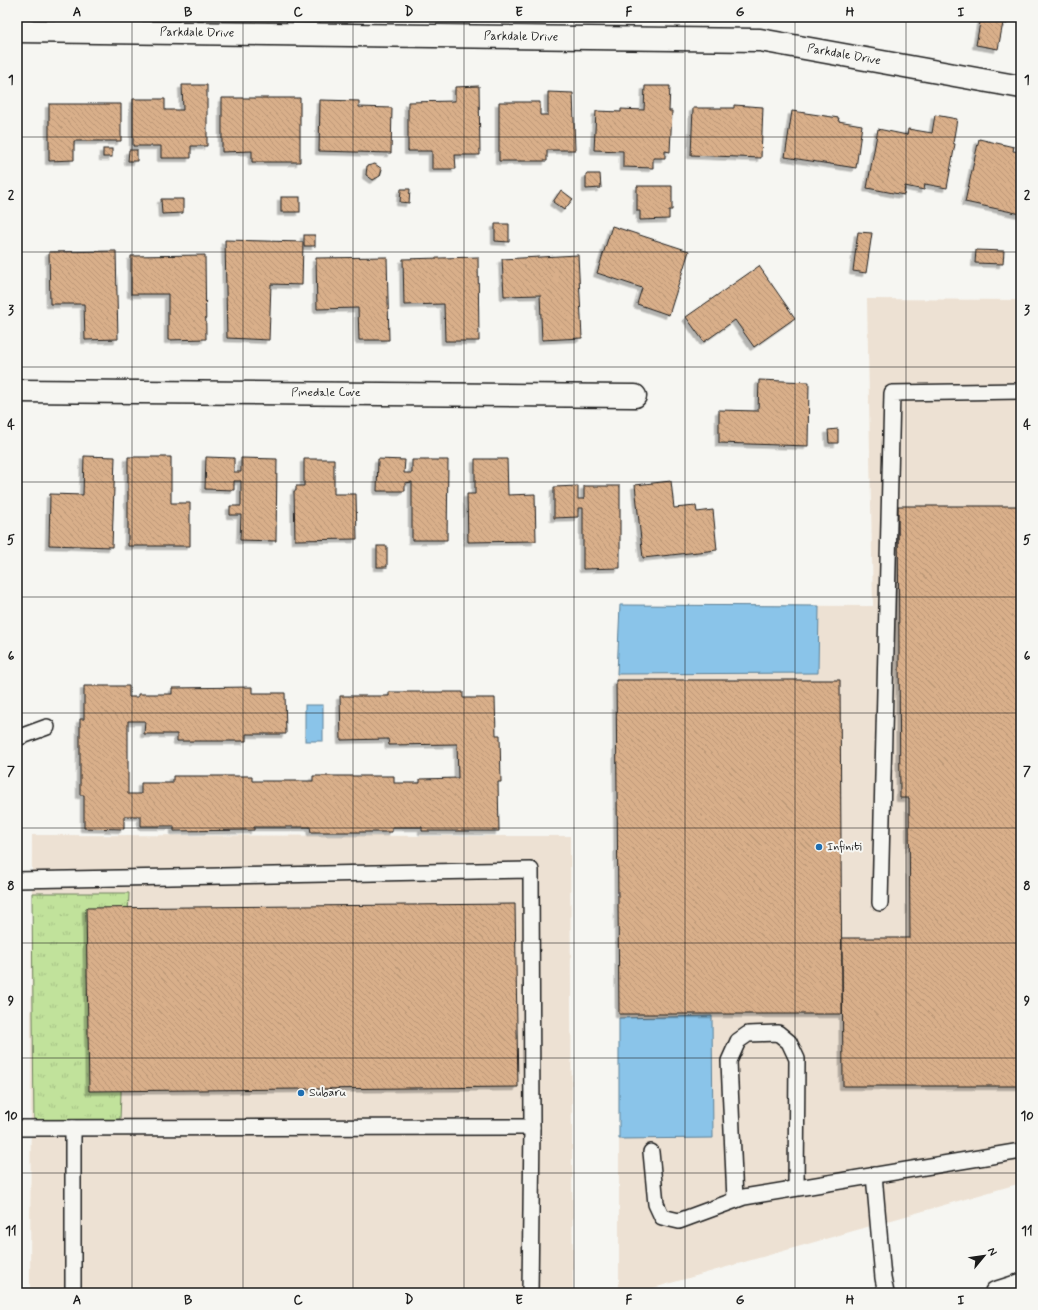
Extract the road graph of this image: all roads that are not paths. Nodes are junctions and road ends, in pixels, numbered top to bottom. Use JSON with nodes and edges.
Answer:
{"nodes":[{"id":1,"x":17,"y":31,"type":"edge"},
{"id":2,"x":1021,"y":87,"type":"edge"},
{"id":3,"x":17,"y":391,"type":"edge"},
{"id":4,"x":1021,"y":391,"type":"edge"},
{"id":5,"x":635,"y":396,"type":"dead end"},
{"id":6,"x":46,"y":727,"type":"dead end"},
{"id":7,"x":17,"y":738,"type":"edge"},
{"id":8,"x":17,"y":880,"type":"edge"},
{"id":9,"x":880,"y":903,"type":"dead end"},
{"id":10,"x":532,"y":1127,"type":"junction"},
{"id":11,"x":17,"y":1128,"type":"edge"},
{"id":12,"x":73,"y":1128,"type":"junction"},
{"id":13,"x":1021,"y":1151,"type":"edge"},
{"id":14,"x":651,"y":1152,"type":"dead end"},
{"id":15,"x":874,"y":1175,"type":"junction"},
{"id":16,"x":796,"y":1188,"type":"junction"},
{"id":17,"x":735,"y":1200,"type":"junction"},
{"id":18,"x":1021,"y":1285,"type":"edge"},
{"id":19,"x":72,"y":1293,"type":"edge"},
{"id":20,"x":530,"y":1293,"type":"edge"},
{"id":21,"x":886,"y":1293,"type":"edge"},
{"id":22,"x":996,"y":1293,"type":"edge"}],
"edges":[{"from":1,"to":2,"type":"street","name":"Parkdale Drive"},
{"from":3,"to":5,"type":"street","name":"Pinedale Cove"},
{"from":4,"to":9,"type":"lane"},
{"from":6,"to":7,"type":"lane"},
{"from":8,"to":10,"type":"lane"},
{"from":10,"to":12,"type":"lane"},
{"from":10,"to":20,"type":"lane"},
{"from":11,"to":12,"type":"lane"},
{"from":12,"to":19,"type":"lane"},
{"from":13,"to":15,"type":"lane"},
{"from":14,"to":17,"type":"lane"},
{"from":15,"to":16,"type":"lane"},
{"from":15,"to":21,"type":"lane"},
{"from":16,"to":17,"type":"lane"},
{"from":16,"to":17,"type":"lane"},
{"from":18,"to":22,"type":"street"}]}
